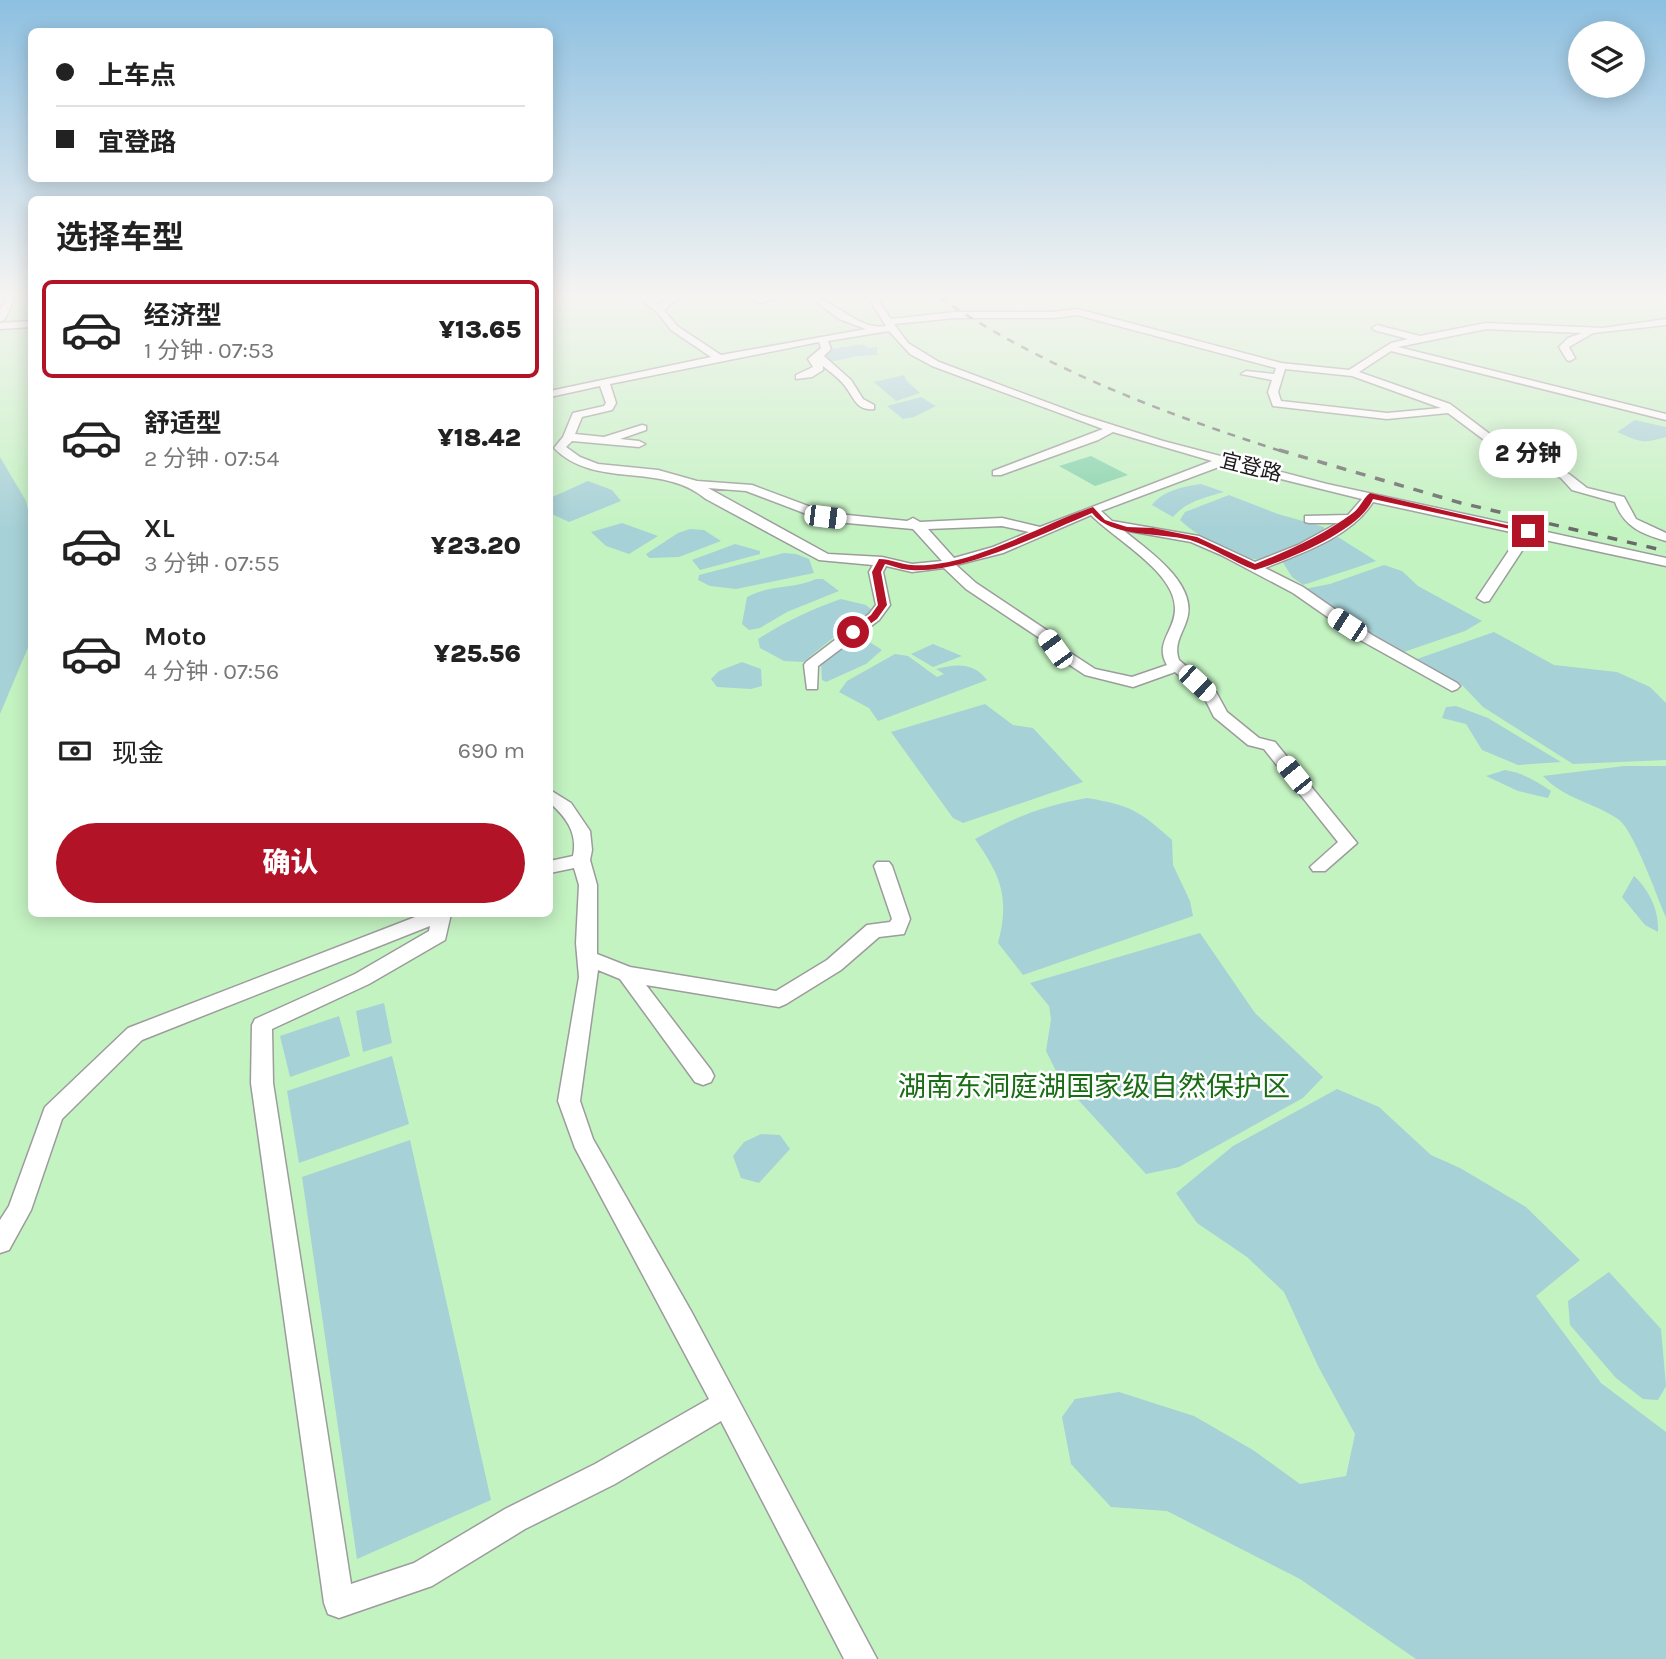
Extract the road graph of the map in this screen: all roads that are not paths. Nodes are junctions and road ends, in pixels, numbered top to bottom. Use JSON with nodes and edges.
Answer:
{"nodes":[{"id":1,"x":643,"y":374,"type":"edge"},
{"id":2,"x":808,"y":374,"type":"edge"},
{"id":3,"x":839,"y":374,"type":"edge"},
{"id":4,"x":965,"y":374,"type":"edge"},
{"id":5,"x":1278,"y":374,"type":"edge"},
{"id":6,"x":1355,"y":374,"type":"edge"},
{"id":7,"x":1496,"y":374,"type":"edge"},
{"id":8,"x":800,"y":377,"type":"dead end"},
{"id":9,"x":604,"y":383,"type":"junction"},
{"id":10,"x":553,"y":393,"type":"edge"},
{"id":11,"x":870,"y":407,"type":"dead end"},
{"id":12,"x":1451,"y":409,"type":"junction"},
{"id":13,"x":1666,"y":417,"type":"edge"},
{"id":14,"x":1114,"y":427,"type":"junction"},
{"id":15,"x":642,"y":428,"type":"dead end"},
{"id":16,"x":569,"y":437,"type":"junction"},
{"id":17,"x":608,"y":439,"type":"junction"},
{"id":18,"x":639,"y":444,"type":"dead end"},
{"id":19,"x":1226,"y":460,"type":"junction"},
{"id":20,"x":997,"y":473,"type":"dead end"},
{"id":21,"x":696,"y":484,"type":"junction"},
{"id":22,"x":1370,"y":496,"type":"junction"},
{"id":23,"x":1098,"y":515,"type":"junction"},
{"id":24,"x":1308,"y":519,"type":"dead end"},
{"id":25,"x":1349,"y":519,"type":"junction"},
{"id":26,"x":914,"y":523,"type":"junction"},
{"id":27,"x":1040,"y":531,"type":"junction"},
{"id":28,"x":1528,"y":531,"type":"junction"},
{"id":29,"x":1666,"y":537,"type":"edge"},
{"id":30,"x":882,"y":561,"type":"junction"},
{"id":31,"x":1666,"y":562,"type":"edge"},
{"id":32,"x":948,"y":563,"type":"junction"},
{"id":33,"x":1255,"y":567,"type":"junction"},
{"id":34,"x":1483,"y":598,"type":"dead end"},
{"id":35,"x":1178,"y":666,"type":"junction"},
{"id":36,"x":1452,"y":685,"type":"dead end"},
{"id":37,"x":812,"y":686,"type":"dead end"},
{"id":38,"x":553,"y":797,"type":"edge"},
{"id":39,"x":581,"y":860,"type":"junction"},
{"id":40,"x":553,"y":866,"type":"edge"},
{"id":41,"x":883,"y":866,"type":"dead end"},
{"id":42,"x":1320,"y":867,"type":"dead end"},
{"id":43,"x":433,"y":917,"type":"edge"},
{"id":44,"x":441,"y":917,"type":"edge"},
{"id":45,"x":587,"y":958,"type":"junction"},
{"id":46,"x":626,"y":974,"type":"junction"},
{"id":47,"x":703,"y":1076,"type":"dead end"},
{"id":48,"x":0,"y":1241,"type":"edge"},
{"id":49,"x":727,"y":1405,"type":"junction"},
{"id":50,"x":861,"y":1659,"type":"edge"}],
"edges":[{"from":1,"to":9,"type":"street"},
{"from":2,"to":8,"type":"street"},
{"from":3,"to":11,"type":"street"},
{"from":4,"to":14,"type":"street","name":"宜登路"},
{"from":5,"to":12,"type":"street"},
{"from":6,"to":12,"type":"street"},
{"from":7,"to":13,"type":"street"},
{"from":9,"to":10,"type":"street"},
{"from":9,"to":16,"type":"street"},
{"from":12,"to":29,"type":"street"},
{"from":14,"to":19,"type":"street","name":"宜登路"},
{"from":14,"to":20,"type":"street"},
{"from":15,"to":17,"type":"street"},
{"from":16,"to":17,"type":"street"},
{"from":16,"to":21,"type":"street"},
{"from":17,"to":18,"type":"street"},
{"from":19,"to":22,"type":"street","name":"宜登路"},
{"from":19,"to":23,"type":"street"},
{"from":21,"to":26,"type":"street"},
{"from":21,"to":30,"type":"street"},
{"from":22,"to":25,"type":"street"},
{"from":22,"to":28,"type":"street","name":"宜登路"},
{"from":23,"to":27,"type":"street"},
{"from":23,"to":33,"type":"street"},
{"from":23,"to":35,"type":"street"},
{"from":24,"to":25,"type":"street"},
{"from":25,"to":33,"type":"street"},
{"from":26,"to":27,"type":"street"},
{"from":26,"to":32,"type":"street"},
{"from":27,"to":32,"type":"street"},
{"from":28,"to":31,"type":"street","name":"宜登路"},
{"from":28,"to":34,"type":"street"},
{"from":30,"to":32,"type":"street"},
{"from":30,"to":37,"type":"street"},
{"from":32,"to":35,"type":"street"},
{"from":33,"to":36,"type":"street"},
{"from":35,"to":42,"type":"street"},
{"from":38,"to":39,"type":"street"},
{"from":39,"to":40,"type":"street"},
{"from":39,"to":45,"type":"street"},
{"from":41,"to":46,"type":"street"},
{"from":43,"to":48,"type":"street"},
{"from":44,"to":49,"type":"street"},
{"from":45,"to":46,"type":"street"},
{"from":45,"to":49,"type":"street"},
{"from":46,"to":47,"type":"street"},
{"from":49,"to":50,"type":"street"}]}
